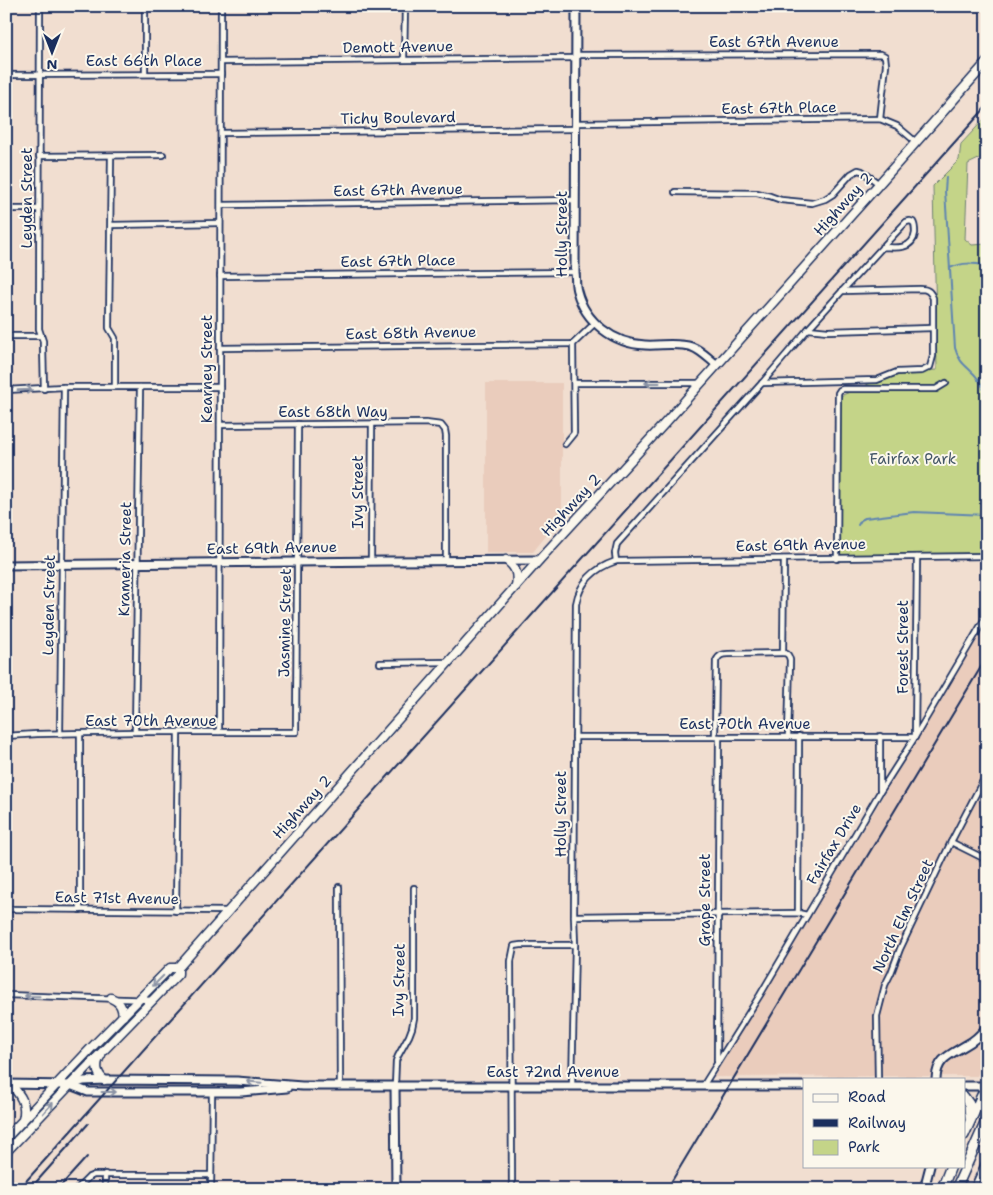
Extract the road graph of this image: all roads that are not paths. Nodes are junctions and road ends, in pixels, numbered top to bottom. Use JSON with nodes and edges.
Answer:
{"nodes":[{"id":1,"x":40,"y":6,"type":"edge"},
{"id":2,"x":145,"y":6,"type":"edge"},
{"id":3,"x":221,"y":6,"type":"edge"},
{"id":4,"x":405,"y":6,"type":"edge"},
{"id":5,"x":576,"y":6,"type":"edge"},
{"id":6,"x":576,"y":56,"type":"junction"},
{"id":7,"x":404,"y":60,"type":"junction"},
{"id":8,"x":221,"y":62,"type":"junction"},
{"id":9,"x":987,"y":62,"type":"edge"},
{"id":10,"x":145,"y":73,"type":"junction"},
{"id":11,"x":40,"y":74,"type":"junction"},
{"id":12,"x":221,"y":74,"type":"junction"},
{"id":13,"x":6,"y":75,"type":"edge"},
{"id":14,"x":880,"y":119,"type":"junction"},
{"id":15,"x":576,"y":126,"type":"junction"},
{"id":16,"x":221,"y":133,"type":"junction"},
{"id":17,"x":916,"y":142,"type":"junction"},
{"id":18,"x":162,"y":155,"type":"dead end"},
{"id":19,"x":40,"y":156,"type":"junction"},
{"id":20,"x":111,"y":156,"type":"junction"},
{"id":21,"x":879,"y":184,"type":"junction"},
{"id":22,"x":674,"y":192,"type":"dead end"},
{"id":23,"x":576,"y":200,"type":"junction"},
{"id":24,"x":220,"y":205,"type":"junction"},
{"id":25,"x":6,"y":209,"type":"edge"},
{"id":26,"x":39,"y":209,"type":"junction"},
{"id":27,"x":220,"y":223,"type":"junction"},
{"id":28,"x":111,"y":225,"type":"junction"},
{"id":29,"x":882,"y":247,"type":"junction"},
{"id":30,"x":575,"y":272,"type":"junction"},
{"id":31,"x":220,"y":276,"type":"junction"},
{"id":32,"x":842,"y":291,"type":"junction"},
{"id":33,"x":595,"y":324,"type":"junction"},
{"id":34,"x":933,"y":328,"type":"junction"},
{"id":35,"x":808,"y":329,"type":"junction"},
{"id":36,"x":6,"y":336,"type":"edge"},
{"id":37,"x":40,"y":336,"type":"junction"},
{"id":38,"x":574,"y":344,"type":"junction"},
{"id":39,"x":220,"y":348,"type":"junction"},
{"id":40,"x":717,"y":365,"type":"junction"},
{"id":41,"x":574,"y":383,"type":"junction"},
{"id":42,"x":700,"y":383,"type":"junction"},
{"id":43,"x":762,"y":383,"type":"junction"},
{"id":44,"x":946,"y":384,"type":"dead end"},
{"id":45,"x":220,"y":386,"type":"junction"},
{"id":46,"x":64,"y":387,"type":"junction"},
{"id":47,"x":116,"y":387,"type":"junction"},
{"id":48,"x":140,"y":387,"type":"junction"},
{"id":49,"x":44,"y":389,"type":"junction"},
{"id":50,"x":6,"y":390,"type":"edge"},
{"id":51,"x":298,"y":424,"type":"junction"},
{"id":52,"x":372,"y":424,"type":"junction"},
{"id":53,"x":220,"y":425,"type":"junction"},
{"id":54,"x":565,"y":444,"type":"dead end"},
{"id":55,"x":987,"y":556,"type":"edge"},
{"id":56,"x":917,"y":558,"type":"junction"},
{"id":57,"x":784,"y":559,"type":"junction"},
{"id":58,"x":837,"y":559,"type":"junction"},
{"id":59,"x":446,"y":560,"type":"junction"},
{"id":60,"x":506,"y":560,"type":"junction"},
{"id":61,"x":539,"y":560,"type":"junction"},
{"id":62,"x":371,"y":561,"type":"junction"},
{"id":63,"x":616,"y":561,"type":"junction"},
{"id":64,"x":298,"y":562,"type":"junction"},
{"id":65,"x":219,"y":563,"type":"junction"},
{"id":66,"x":62,"y":564,"type":"junction"},
{"id":67,"x":138,"y":564,"type":"junction"},
{"id":68,"x":6,"y":565,"type":"edge"},
{"id":69,"x":516,"y":586,"type":"junction"},
{"id":70,"x":987,"y":615,"type":"edge"},
{"id":71,"x":782,"y":653,"type":"junction"},
{"id":72,"x":449,"y":662,"type":"junction"},
{"id":73,"x":380,"y":663,"type":"dead end"},
{"id":74,"x":135,"y":732,"type":"junction"},
{"id":75,"x":178,"y":732,"type":"junction"},
{"id":76,"x":218,"y":732,"type":"junction"},
{"id":77,"x":296,"y":732,"type":"joint"},
{"id":78,"x":60,"y":734,"type":"junction"},
{"id":79,"x":80,"y":734,"type":"junction"},
{"id":80,"x":6,"y":736,"type":"edge"},
{"id":81,"x":575,"y":736,"type":"junction"},
{"id":82,"x":800,"y":736,"type":"junction"},
{"id":83,"x":880,"y":736,"type":"junction"},
{"id":84,"x":717,"y":737,"type":"junction"},
{"id":85,"x":788,"y":737,"type":"junction"},
{"id":86,"x":915,"y":737,"type":"junction"},
{"id":87,"x":987,"y":773,"type":"edge"},
{"id":88,"x":880,"y":792,"type":"junction"},
{"id":89,"x":951,"y":842,"type":"junction"},
{"id":90,"x":987,"y":860,"type":"edge"},
{"id":91,"x":340,"y":887,"type":"dead end"},
{"id":92,"x":414,"y":888,"type":"dead end"},
{"id":93,"x":6,"y":909,"type":"edge"},
{"id":94,"x":80,"y":910,"type":"junction"},
{"id":95,"x":176,"y":911,"type":"junction"},
{"id":96,"x":228,"y":911,"type":"junction"},
{"id":97,"x":718,"y":914,"type":"junction"},
{"id":98,"x":798,"y":914,"type":"junction"},
{"id":99,"x":807,"y":915,"type":"junction"},
{"id":100,"x":574,"y":916,"type":"junction"},
{"id":101,"x":575,"y":945,"type":"junction"},
{"id":102,"x":178,"y":968,"type":"junction"},
{"id":103,"x":6,"y":995,"type":"edge"},
{"id":104,"x":112,"y":998,"type":"junction"},
{"id":105,"x":140,"y":999,"type":"junction"},
{"id":106,"x":153,"y":1000,"type":"junction"},
{"id":107,"x":123,"y":1016,"type":"junction"},
{"id":108,"x":987,"y":1027,"type":"edge"},
{"id":109,"x":104,"y":1050,"type":"junction"},
{"id":110,"x":717,"y":1062,"type":"junction"},
{"id":111,"x":878,"y":1078,"type":"edge"},
{"id":112,"x":936,"y":1078,"type":"edge"},
{"id":113,"x":104,"y":1080,"type":"junction"},
{"id":114,"x":8,"y":1084,"type":"edge"},
{"id":115,"x":57,"y":1085,"type":"junction"},
{"id":116,"x":70,"y":1085,"type":"junction"},
{"id":117,"x":986,"y":1085,"type":"edge"},
{"id":118,"x":302,"y":1086,"type":"junction"},
{"id":119,"x":340,"y":1086,"type":"junction"},
{"id":120,"x":395,"y":1086,"type":"junction"},
{"id":121,"x":512,"y":1086,"type":"junction"},
{"id":122,"x":572,"y":1086,"type":"junction"},
{"id":123,"x":702,"y":1086,"type":"junction"},
{"id":124,"x":803,"y":1086,"type":"edge"},
{"id":125,"x":966,"y":1086,"type":"edge"},
{"id":126,"x":212,"y":1092,"type":"junction"},
{"id":127,"x":966,"y":1100,"type":"edge"},
{"id":128,"x":987,"y":1119,"type":"edge"},
{"id":129,"x":23,"y":1120,"type":"junction"},
{"id":130,"x":969,"y":1123,"type":"junction"},
{"id":131,"x":966,"y":1130,"type":"edge"},
{"id":132,"x":6,"y":1138,"type":"edge"},
{"id":133,"x":6,"y":1152,"type":"edge"},
{"id":134,"x":987,"y":1158,"type":"edge"},
{"id":135,"x":966,"y":1166,"type":"edge"},
{"id":136,"x":929,"y":1168,"type":"edge"},
{"id":137,"x":950,"y":1168,"type":"edge"},
{"id":138,"x":965,"y":1168,"type":"edge"},
{"id":139,"x":105,"y":1174,"type":"junction"},
{"id":140,"x":211,"y":1175,"type":"junction"},
{"id":141,"x":78,"y":1187,"type":"edge"},
{"id":142,"x":105,"y":1189,"type":"edge"},
{"id":143,"x":210,"y":1189,"type":"edge"},
{"id":144,"x":396,"y":1189,"type":"edge"},
{"id":145,"x":512,"y":1189,"type":"edge"},
{"id":146,"x":924,"y":1189,"type":"edge"},
{"id":147,"x":942,"y":1189,"type":"edge"},
{"id":148,"x":956,"y":1189,"type":"edge"},
{"id":149,"x":973,"y":1189,"type":"edge"}],
"edges":[{"from":1,"to":11,"type":"street","name":"Leyden Street"},
{"from":2,"to":10,"type":"street"},
{"from":3,"to":8,"type":"street","name":"Kearney Street"},
{"from":4,"to":7,"type":"street"},
{"from":5,"to":6,"type":"street","name":"Holly Street"},
{"from":6,"to":7,"type":"street","name":"Demott Avenue"},
{"from":6,"to":14,"type":"street","name":"East 67th Avenue"},
{"from":6,"to":15,"type":"street","name":"Holly Street"},
{"from":7,"to":8,"type":"street","name":"Demott Avenue"},
{"from":8,"to":12,"type":"street","name":"Kearney Street"},
{"from":9,"to":17,"type":"main road","name":"Highway 2"},
{"from":10,"to":11,"type":"street","name":"East 66th Place"},
{"from":10,"to":12,"type":"street","name":"East 66th Place"},
{"from":11,"to":13,"type":"street","name":"East 66th Place"},
{"from":11,"to":19,"type":"street","name":"Leyden Street"},
{"from":12,"to":16,"type":"street","name":"Kearney Street"},
{"from":14,"to":15,"type":"street","name":"East 67th Place"},
{"from":14,"to":17,"type":"street","name":"East 67th Place"},
{"from":15,"to":16,"type":"street","name":"Tichy Boulevard"},
{"from":15,"to":23,"type":"street","name":"Holly Street"},
{"from":16,"to":24,"type":"street","name":"Kearney Street"},
{"from":17,"to":21,"type":"main road","name":"Highway 2"},
{"from":18,"to":20,"type":"street"},
{"from":19,"to":20,"type":"street"},
{"from":19,"to":26,"type":"street","name":"Leyden Street"},
{"from":20,"to":28,"type":"street"},
{"from":21,"to":22,"type":"street"},
{"from":21,"to":40,"type":"main road","name":"Highway 2"},
{"from":23,"to":24,"type":"street","name":"East 67th Avenue"},
{"from":23,"to":30,"type":"street","name":"Holly Street"},
{"from":24,"to":27,"type":"street","name":"Kearney Street"},
{"from":25,"to":26,"type":"street"},
{"from":26,"to":37,"type":"street","name":"Leyden Street"},
{"from":27,"to":28,"type":"street"},
{"from":27,"to":31,"type":"street","name":"Kearney Street"},
{"from":28,"to":47,"type":"street"},
{"from":29,"to":29,"type":"street"},
{"from":29,"to":32,"type":"street"},
{"from":30,"to":31,"type":"street","name":"East 67th Place"},
{"from":30,"to":33,"type":"street","name":"Holly Street"},
{"from":31,"to":39,"type":"street","name":"Kearney Street"},
{"from":32,"to":34,"type":"street"},
{"from":32,"to":35,"type":"street"},
{"from":33,"to":38,"type":"street"},
{"from":33,"to":40,"type":"street","name":"Holly Street"},
{"from":34,"to":35,"type":"street"},
{"from":34,"to":43,"type":"street"},
{"from":35,"to":43,"type":"street"},
{"from":36,"to":37,"type":"street"},
{"from":37,"to":49,"type":"street","name":"Leyden Street"},
{"from":38,"to":39,"type":"street","name":"East 68th Avenue"},
{"from":38,"to":41,"type":"street"},
{"from":39,"to":45,"type":"street","name":"Kearney Street"},
{"from":40,"to":42,"type":"main road","name":"Highway 2"},
{"from":42,"to":41,"type":"street","one_way":true},
{"from":41,"to":54,"type":"street"},
{"from":42,"to":61,"type":"main road","name":"Highway 2"},
{"from":43,"to":63,"type":"street"},
{"from":44,"to":58,"type":"street"},
{"from":45,"to":48,"type":"street"},
{"from":45,"to":53,"type":"street","name":"Kearney Street"},
{"from":46,"to":47,"type":"street"},
{"from":46,"to":49,"type":"street"},
{"from":46,"to":66,"type":"street","name":"Leyden Street"},
{"from":47,"to":48,"type":"street"},
{"from":48,"to":67,"type":"street","name":"Krameria Street"},
{"from":50,"to":49,"type":"street","one_way":true},
{"from":51,"to":52,"type":"street","name":"East 68th Way"},
{"from":51,"to":53,"type":"street","name":"East 68th Way"},
{"from":51,"to":64,"type":"street","name":"Jasmine Street"},
{"from":52,"to":59,"type":"street","name":"East 68th Way"},
{"from":52,"to":62,"type":"street","name":"Ivy Street"},
{"from":53,"to":65,"type":"street","name":"Kearney Street"},
{"from":55,"to":56,"type":"street","name":"East 69th Avenue"},
{"from":56,"to":58,"type":"street","name":"East 69th Avenue"},
{"from":56,"to":86,"type":"street","name":"Forest Street"},
{"from":57,"to":58,"type":"street","name":"East 69th Avenue"},
{"from":57,"to":63,"type":"street","name":"East 69th Avenue"},
{"from":57,"to":71,"type":"street"},
{"from":59,"to":60,"type":"street","name":"East 69th Avenue"},
{"from":59,"to":62,"type":"street","name":"East 69th Avenue"},
{"from":60,"to":61,"type":"street","name":"East 69th Avenue"},
{"from":60,"to":69,"type":"main road"},
{"from":61,"to":69,"type":"main road","name":"Highway 2"},
{"from":62,"to":64,"type":"street","name":"East 69th Avenue"},
{"from":63,"to":81,"type":"street","name":"Holly Street"},
{"from":64,"to":65,"type":"street","name":"East 69th Avenue"},
{"from":64,"to":77,"type":"street","name":"Jasmine Street"},
{"from":65,"to":67,"type":"street","name":"East 69th Avenue"},
{"from":65,"to":76,"type":"street","name":"Kearney Street"},
{"from":66,"to":67,"type":"street","name":"East 69th Avenue"},
{"from":66,"to":68,"type":"street","name":"East 69th Avenue"},
{"from":66,"to":78,"type":"street","name":"Leyden Street"},
{"from":67,"to":74,"type":"street","name":"Krameria Street"},
{"from":69,"to":72,"type":"main road","name":"Highway 2"},
{"from":70,"to":86,"type":"street","name":"Fairfax Drive"},
{"from":71,"to":84,"type":"street","name":"Grape Street"},
{"from":71,"to":85,"type":"street"},
{"from":72,"to":73,"type":"street"},
{"from":72,"to":96,"type":"main road","name":"Highway 2"},
{"from":74,"to":75,"type":"street","name":"East 70th Avenue"},
{"from":74,"to":79,"type":"street","name":"East 70th Avenue"},
{"from":75,"to":76,"type":"street","name":"East 70th Avenue"},
{"from":75,"to":95,"type":"street"},
{"from":76,"to":77,"type":"street","name":"East 70th Avenue"},
{"from":78,"to":79,"type":"street","name":"East 70th Avenue"},
{"from":78,"to":80,"type":"street","name":"East 70th Avenue"},
{"from":79,"to":94,"type":"street"},
{"from":81,"to":84,"type":"street","name":"East 70th Avenue"},
{"from":81,"to":100,"type":"street","name":"Holly Street"},
{"from":82,"to":83,"type":"street","name":"East 70th Avenue"},
{"from":82,"to":85,"type":"street","name":"East 70th Avenue"},
{"from":82,"to":98,"type":"street"},
{"from":83,"to":86,"type":"street","name":"East 70th Avenue"},
{"from":83,"to":88,"type":"street"},
{"from":84,"to":85,"type":"street","name":"East 70th Avenue"},
{"from":84,"to":97,"type":"street","name":"Grape Street"},
{"from":86,"to":88,"type":"street","name":"Fairfax Drive"},
{"from":87,"to":89,"type":"street","name":"North Elm Street"},
{"from":88,"to":99,"type":"street","name":"Fairfax Drive"},
{"from":89,"to":90,"type":"street"},
{"from":89,"to":111,"type":"street","name":"North Elm Street"},
{"from":91,"to":119,"type":"street"},
{"from":92,"to":120,"type":"street","name":"Ivy Street"},
{"from":93,"to":94,"type":"street","name":"East 71st Avenue"},
{"from":94,"to":95,"type":"street","name":"East 71st Avenue"},
{"from":95,"to":96,"type":"street","name":"East 71st Avenue"},
{"from":96,"to":102,"type":"main road","name":"Highway 2"},
{"from":97,"to":98,"type":"street"},
{"from":97,"to":100,"type":"street"},
{"from":97,"to":110,"type":"street","name":"Grape Street"},
{"from":98,"to":99,"type":"street"},
{"from":99,"to":110,"type":"street","name":"Fairfax Drive"},
{"from":100,"to":101,"type":"street","name":"Holly Street"},
{"from":101,"to":121,"type":"street"},
{"from":101,"to":122,"type":"street","name":"Holly Street"},
{"from":102,"to":105,"type":"main road","name":"Highway 2","one_way":true},
{"from":102,"to":106,"type":"main road","name":"Highway 2"},
{"from":104,"to":103,"type":"street","one_way":true},
{"from":104,"to":105,"type":"street"},
{"from":104,"to":107,"type":"main road"},
{"from":105,"to":106,"type":"street"},
{"from":105,"to":107,"type":"main road","name":"Highway 2"},
{"from":106,"to":109,"type":"main road","name":"Highway 2"},
{"from":107,"to":115,"type":"main road","name":"Highway 2"},
{"from":108,"to":112,"type":"street"},
{"from":109,"to":113,"type":"main road"},
{"from":109,"to":116,"type":"main road","name":"Highway 2"},
{"from":110,"to":123,"type":"street","name":"Fairfax Drive"},
{"from":113,"to":116,"type":"street","name":"East 72nd Avenue"},
{"from":118,"to":113,"type":"street","name":"East 72nd Avenue","one_way":true},
{"from":114,"to":115,"type":"street","name":"East 72nd Avenue"},
{"from":114,"to":129,"type":"main road"},
{"from":115,"to":116,"type":"street","name":"East 72nd Avenue"},
{"from":115,"to":129,"type":"main road","name":"Highway 2"},
{"from":116,"to":126,"type":"street","name":"East 72nd Avenue","one_way":true},
{"from":133,"to":116,"type":"main road","name":"Highway 2","one_way":true},
{"from":117,"to":125,"type":"street"},
{"from":117,"to":130,"type":"highway"},
{"from":118,"to":119,"type":"street","name":"East 72nd Avenue"},
{"from":118,"to":126,"type":"street","name":"East 72nd Avenue"},
{"from":119,"to":120,"type":"street","name":"East 72nd Avenue"},
{"from":120,"to":121,"type":"street","name":"East 72nd Avenue"},
{"from":120,"to":144,"type":"street","name":"Ivy Street"},
{"from":121,"to":122,"type":"street","name":"East 72nd Avenue"},
{"from":121,"to":145,"type":"street"},
{"from":122,"to":123,"type":"street","name":"East 72nd Avenue"},
{"from":123,"to":124,"type":"street","name":"East 72nd Avenue"},
{"from":126,"to":140,"type":"street"},
{"from":127,"to":130,"type":"highway"},
{"from":128,"to":135,"type":"highway"},
{"from":129,"to":132,"type":"main road","name":"Highway 2"},
{"from":130,"to":131,"type":"highway"},
{"from":134,"to":149,"type":"street"},
{"from":136,"to":146,"type":"street"},
{"from":137,"to":147,"type":"highway"},
{"from":138,"to":148,"type":"highway"},
{"from":139,"to":140,"type":"street"},
{"from":139,"to":141,"type":"street"},
{"from":139,"to":142,"type":"street"},
{"from":140,"to":143,"type":"street"}]}
